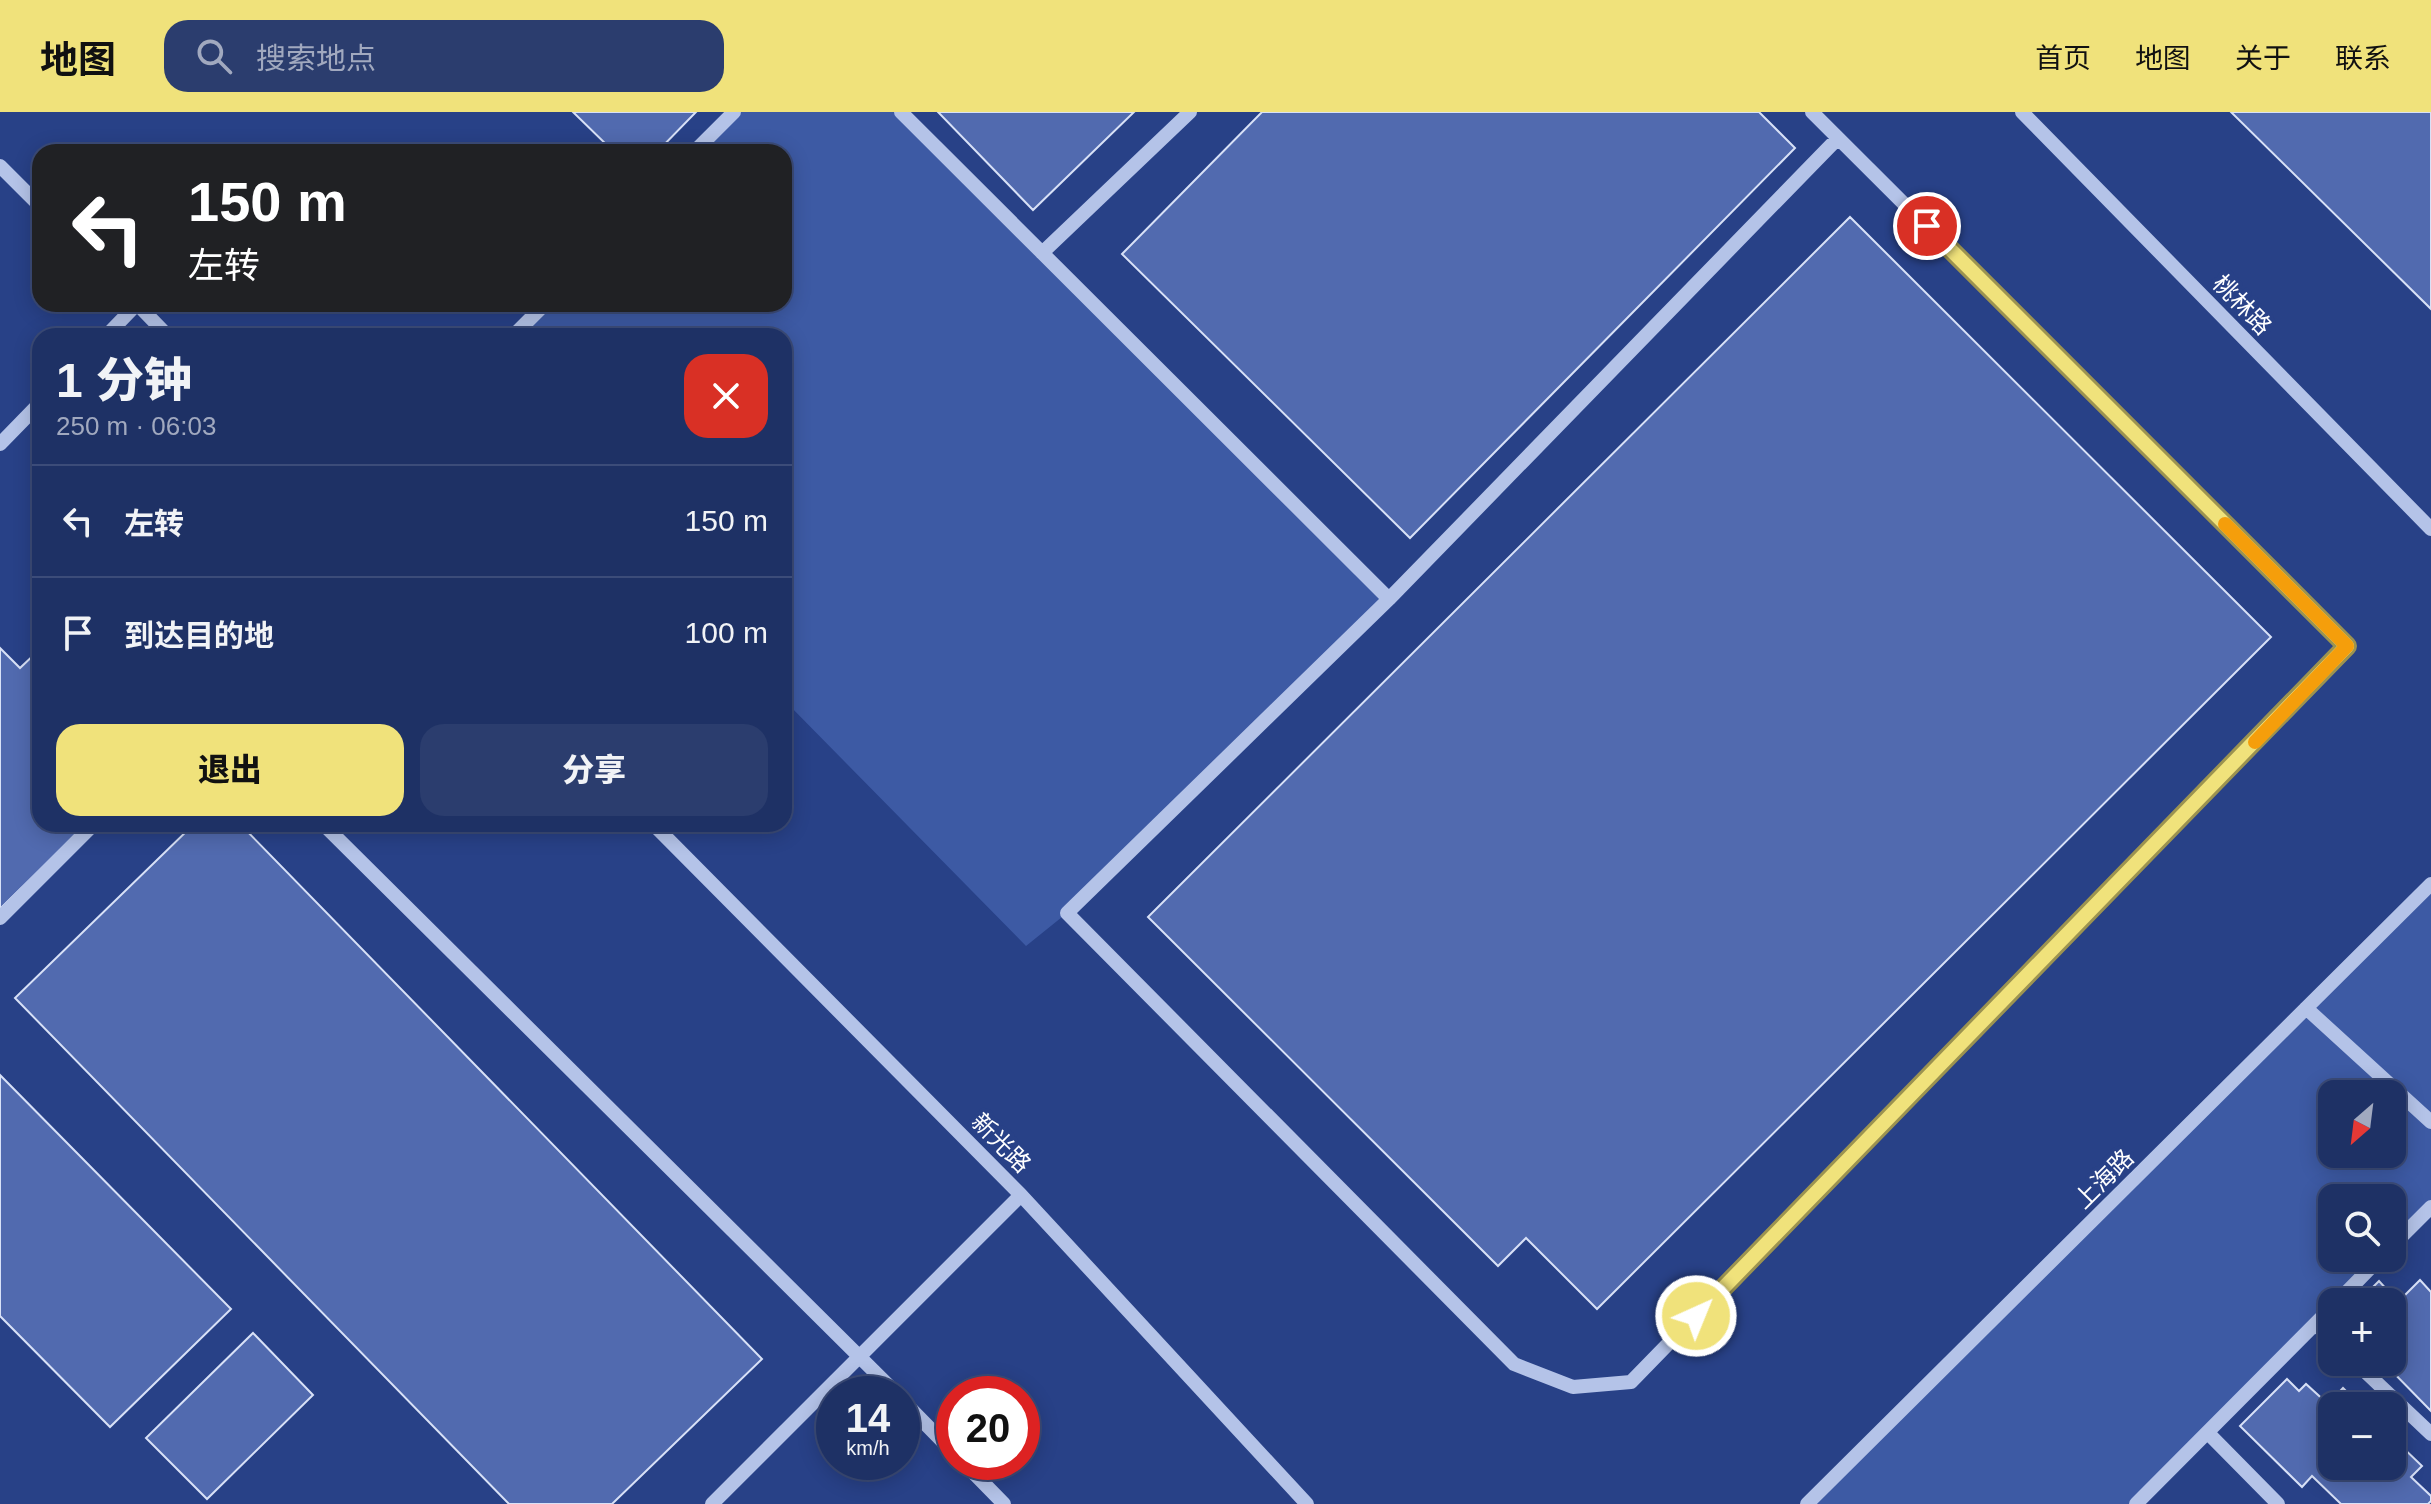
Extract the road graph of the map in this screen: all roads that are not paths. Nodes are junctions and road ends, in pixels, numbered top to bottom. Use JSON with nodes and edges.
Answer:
{"nodes":[{"id":1,"x":734,"y":112,"type":"edge"},
{"id":2,"x":901,"y":112,"type":"edge"},
{"id":3,"x":1190,"y":112,"type":"edge"},
{"id":4,"x":1812,"y":112,"type":"edge"},
{"id":5,"x":2022,"y":112,"type":"edge"},
{"id":6,"x":1838,"y":138,"type":"junction"},
{"id":7,"x":702,"y":144,"type":"edge"},
{"id":8,"x":0,"y":166,"type":"edge"},
{"id":9,"x":32,"y":198,"type":"edge"},
{"id":10,"x":1042,"y":253,"type":"junction"},
{"id":11,"x":129,"y":312,"type":"edge"},
{"id":12,"x":145,"y":312,"type":"edge"},
{"id":13,"x":537,"y":312,"type":"edge"},
{"id":14,"x":114,"y":328,"type":"edge"},
{"id":15,"x":160,"y":328,"type":"edge"},
{"id":16,"x":521,"y":328,"type":"edge"},
{"id":17,"x":32,"y":411,"type":"edge"},
{"id":18,"x":0,"y":444,"type":"edge"},
{"id":19,"x":2431,"y":529,"type":"edge"},
{"id":20,"x":1389,"y":599,"type":"junction"},
{"id":21,"x":86,"y":832,"type":"edge"},
{"id":22,"x":331,"y":832,"type":"edge"},
{"id":23,"x":661,"y":832,"type":"edge"},
{"id":24,"x":2431,"y":884,"type":"edge"},
{"id":25,"x":0,"y":918,"type":"edge"},
{"id":26,"x":2306,"y":1008,"type":"junction"},
{"id":27,"x":2431,"y":1122,"type":"edge"},
{"id":28,"x":1021,"y":1195,"type":"junction"},
{"id":29,"x":2431,"y":1207,"type":"edge"},
{"id":30,"x":2406,"y":1232,"type":"edge"},
{"id":31,"x":2366,"y":1272,"type":"edge"},
{"id":32,"x":2351,"y":1288,"type":"edge"},
{"id":33,"x":2318,"y":1321,"type":"edge"},
{"id":34,"x":2315,"y":1324,"type":"junction"},
{"id":35,"x":2318,"y":1327,"type":"edge"},
{"id":36,"x":860,"y":1356,"type":"junction"},
{"id":37,"x":879,"y":1376,"type":"edge"},
{"id":38,"x":2370,"y":1376,"type":"edge"},
{"id":39,"x":920,"y":1418,"type":"edge"},
{"id":40,"x":2208,"y":1433,"type":"junction"},
{"id":41,"x":2431,"y":1434,"type":"edge"},
{"id":42,"x":936,"y":1435,"type":"edge"},
{"id":43,"x":981,"y":1480,"type":"edge"},
{"id":44,"x":712,"y":1504,"type":"edge"},
{"id":45,"x":1004,"y":1504,"type":"edge"},
{"id":46,"x":1307,"y":1504,"type":"edge"},
{"id":47,"x":1807,"y":1504,"type":"edge"},
{"id":48,"x":2136,"y":1504,"type":"edge"},
{"id":49,"x":2278,"y":1504,"type":"edge"}],
"edges":[{"from":1,"to":7,"type":"street"},
{"from":2,"to":10,"type":"street"},
{"from":3,"to":10,"type":"street"},
{"from":4,"to":6,"type":"street"},
{"from":5,"to":19,"type":"street","name":"桃林路"},
{"from":6,"to":20,"type":"street"},
{"from":6,"to":20,"type":"street"},
{"from":8,"to":9,"type":"street"},
{"from":10,"to":20,"type":"street"},
{"from":11,"to":14,"type":"street"},
{"from":12,"to":15,"type":"street"},
{"from":13,"to":16,"type":"street"},
{"from":17,"to":18,"type":"street"},
{"from":21,"to":25,"type":"street"},
{"from":22,"to":36,"type":"street"},
{"from":23,"to":28,"type":"street","name":"新光路"},
{"from":24,"to":26,"type":"street","name":"上海路"},
{"from":26,"to":27,"type":"street"},
{"from":26,"to":47,"type":"street","name":"上海路"},
{"from":28,"to":36,"type":"street"},
{"from":28,"to":46,"type":"street","name":"新光路"},
{"from":29,"to":30,"type":"street"},
{"from":31,"to":32,"type":"street"},
{"from":33,"to":34,"type":"street"},
{"from":34,"to":35,"type":"street"},
{"from":34,"to":40,"type":"street"},
{"from":36,"to":37,"type":"street"},
{"from":36,"to":44,"type":"street"},
{"from":38,"to":41,"type":"street"},
{"from":39,"to":42,"type":"street"},
{"from":40,"to":48,"type":"street"},
{"from":40,"to":49,"type":"street"},
{"from":43,"to":45,"type":"street"}]}
